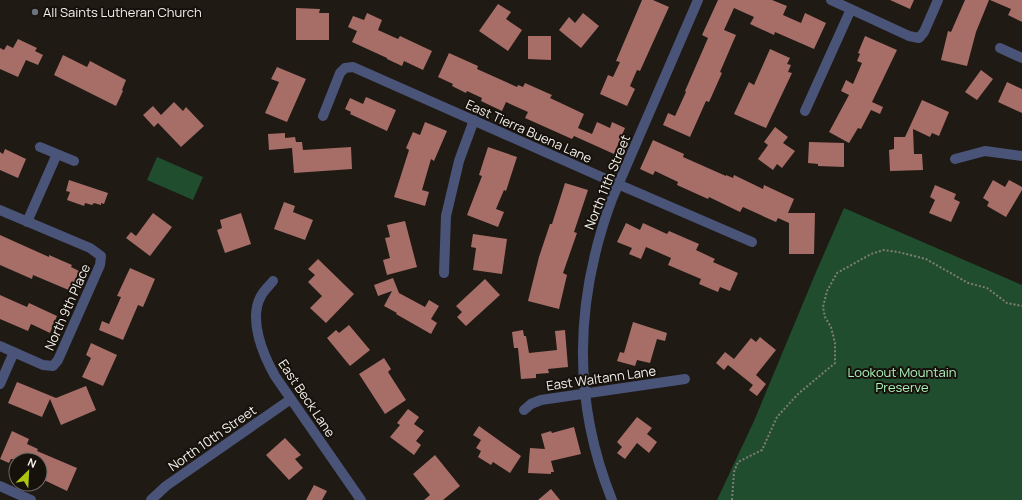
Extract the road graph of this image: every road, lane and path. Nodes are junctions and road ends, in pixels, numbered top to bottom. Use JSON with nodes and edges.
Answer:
{"nodes":[{"id":1,"x":698,"y":0,"type":"edge"},
{"id":2,"x":831,"y":0,"type":"edge"},
{"id":3,"x":938,"y":0,"type":"edge"},
{"id":4,"x":851,"y":9,"type":"junction"},
{"id":5,"x":1000,"y":48,"type":"dead end"},
{"id":6,"x":1022,"y":58,"type":"edge"},
{"id":7,"x":805,"y":111,"type":"dead end"},
{"id":8,"x":323,"y":116,"type":"dead end"},
{"id":9,"x":474,"y":120,"type":"junction"},
{"id":10,"x":40,"y":147,"type":"dead end"},
{"id":11,"x":57,"y":154,"type":"junction"},
{"id":12,"x":1022,"y":156,"type":"edge"},
{"id":13,"x":954,"y":159,"type":"dead end"},
{"id":14,"x":74,"y":161,"type":"dead end"},
{"id":15,"x":618,"y":185,"type":"junction"},
{"id":16,"x":0,"y":210,"type":"edge"},
{"id":17,"x":27,"y":222,"type":"junction"},
{"id":18,"x":752,"y":242,"type":"dead end"},
{"id":19,"x":444,"y":273,"type":"dead end"},
{"id":20,"x":273,"y":281,"type":"dead end"},
{"id":21,"x":1022,"y":306,"type":"edge"},
{"id":22,"x":0,"y":346,"type":"edge"},
{"id":23,"x":14,"y":352,"type":"junction"},
{"id":24,"x":685,"y":379,"type":"dead end"},
{"id":25,"x":0,"y":384,"type":"edge"},
{"id":26,"x":585,"y":393,"type":"junction"},
{"id":27,"x":291,"y":399,"type":"junction"},
{"id":28,"x":524,"y":410,"type":"dead end"},
{"id":29,"x":0,"y":486,"type":"edge"},
{"id":30,"x":31,"y":500,"type":"edge"},
{"id":31,"x":151,"y":500,"type":"edge"},
{"id":32,"x":362,"y":500,"type":"edge"},
{"id":33,"x":612,"y":500,"type":"edge"},
{"id":34,"x":732,"y":500,"type":"edge"}],
"edges":[{"from":1,"to":15,"type":"street","name":"North 11th Street"},
{"from":2,"to":4,"type":"street"},
{"from":3,"to":4,"type":"street"},
{"from":4,"to":7,"type":"street"},
{"from":5,"to":6,"type":"street"},
{"from":8,"to":9,"type":"street","name":"East Tierra Buena Lane"},
{"from":9,"to":15,"type":"street","name":"East Tierra Buena Lane"},
{"from":9,"to":19,"type":"street"},
{"from":10,"to":11,"type":"street"},
{"from":11,"to":14,"type":"street"},
{"from":11,"to":17,"type":"street"},
{"from":12,"to":13,"type":"street"},
{"from":15,"to":18,"type":"street","name":"East Tierra Buena Lane"},
{"from":15,"to":26,"type":"street","name":"North 11th Street"},
{"from":16,"to":17,"type":"street"},
{"from":17,"to":23,"type":"street","name":"North 9th Place"},
{"from":20,"to":27,"type":"street","name":"East Beck Lane"},
{"from":21,"to":34,"type":"path"},
{"from":22,"to":23,"type":"street"},
{"from":23,"to":25,"type":"street"},
{"from":24,"to":26,"type":"street","name":"East Waltann Lane"},
{"from":26,"to":28,"type":"street","name":"East Waltann Lane"},
{"from":26,"to":33,"type":"street","name":"North 11th Street"},
{"from":27,"to":31,"type":"street","name":"North 10th Street"},
{"from":27,"to":32,"type":"street","name":"East Beck Lane"},
{"from":29,"to":30,"type":"street"}]}
